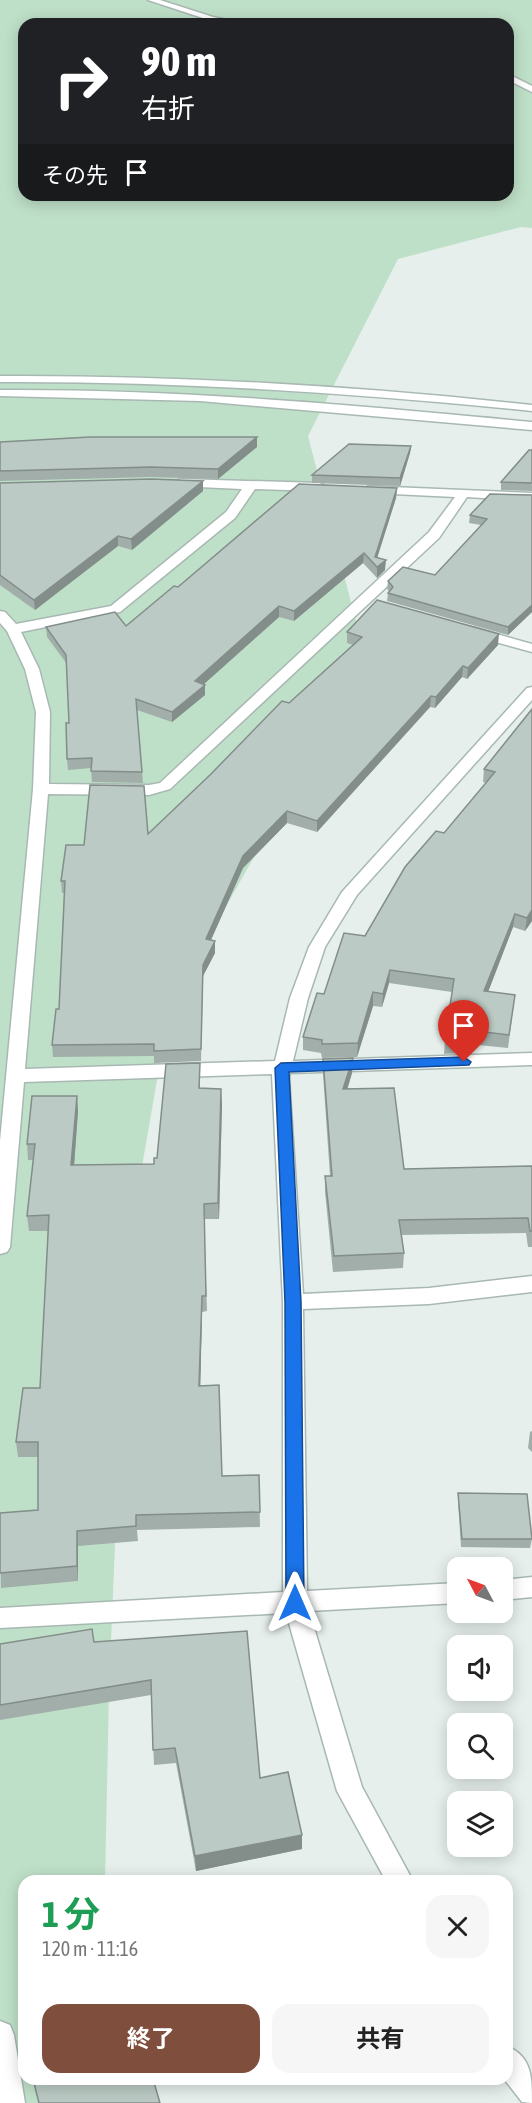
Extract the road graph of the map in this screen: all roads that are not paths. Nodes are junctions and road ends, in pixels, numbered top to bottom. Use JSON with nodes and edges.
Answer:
{"nodes":[{"id":1,"x":152,"y":0,"type":"edge"},
{"id":2,"x":209,"y":18,"type":"edge"},
{"id":3,"x":514,"y":79,"type":"edge"},
{"id":4,"x":532,"y":89,"type":"edge"},
{"id":5,"x":0,"y":379,"type":"edge"},
{"id":6,"x":0,"y":393,"type":"edge"},
{"id":7,"x":532,"y":408,"type":"edge"},
{"id":8,"x":532,"y":426,"type":"edge"},
{"id":9,"x":162,"y":483,"type":"edge"},
{"id":10,"x":251,"y":485,"type":"junction"},
{"id":11,"x":334,"y":488,"type":"edge"},
{"id":12,"x":358,"y":489,"type":"edge"},
{"id":13,"x":464,"y":493,"type":"junction"},
{"id":14,"x":532,"y":497,"type":"edge"},
{"id":15,"x":0,"y":615,"type":"edge"},
{"id":16,"x":13,"y":629,"type":"junction"},
{"id":17,"x":465,"y":629,"type":"edge"},
{"id":18,"x":532,"y":648,"type":"edge"},
{"id":19,"x":532,"y":691,"type":"edge"},
{"id":20,"x":41,"y":789,"type":"junction"},
{"id":21,"x":532,"y":1059,"type":"edge"},
{"id":22,"x":281,"y":1068,"type":"junction"},
{"id":23,"x":14,"y":1076,"type":"junction"},
{"id":24,"x":0,"y":1247,"type":"edge"},
{"id":25,"x":532,"y":1284,"type":"edge"},
{"id":26,"x":293,"y":1302,"type":"junction"},
{"id":27,"x":532,"y":1587,"type":"edge"},
{"id":28,"x":513,"y":1589,"type":"edge"},
{"id":29,"x":447,"y":1594,"type":"edge"},
{"id":30,"x":295,"y":1603,"type":"junction"},
{"id":31,"x":0,"y":1618,"type":"edge"},
{"id":32,"x":397,"y":1875,"type":"edge"},
{"id":33,"x":0,"y":2034,"type":"edge"},
{"id":34,"x":513,"y":2068,"type":"edge"},
{"id":35,"x":532,"y":2092,"type":"edge"},
{"id":36,"x":11,"y":2103,"type":"edge"}],
"edges":[{"from":1,"to":2,"type":"street"},
{"from":3,"to":4,"type":"street"},
{"from":5,"to":7,"type":"street"},
{"from":6,"to":8,"type":"street"},
{"from":9,"to":10,"type":"street"},
{"from":10,"to":11,"type":"street"},
{"from":10,"to":16,"type":"street"},
{"from":12,"to":13,"type":"street"},
{"from":13,"to":14,"type":"street"},
{"from":13,"to":20,"type":"street"},
{"from":15,"to":16,"type":"street"},
{"from":16,"to":20,"type":"street"},
{"from":17,"to":18,"type":"street"},
{"from":19,"to":22,"type":"street"},
{"from":20,"to":23,"type":"street"},
{"from":21,"to":22,"type":"street"},
{"from":22,"to":23,"type":"street"},
{"from":22,"to":26,"type":"street"},
{"from":23,"to":24,"type":"street"},
{"from":25,"to":26,"type":"street"},
{"from":26,"to":30,"type":"street"},
{"from":27,"to":28,"type":"street"},
{"from":29,"to":30,"type":"street"},
{"from":30,"to":31,"type":"street"},
{"from":30,"to":32,"type":"street"},
{"from":33,"to":36,"type":"street"},
{"from":34,"to":35,"type":"street"}]}
